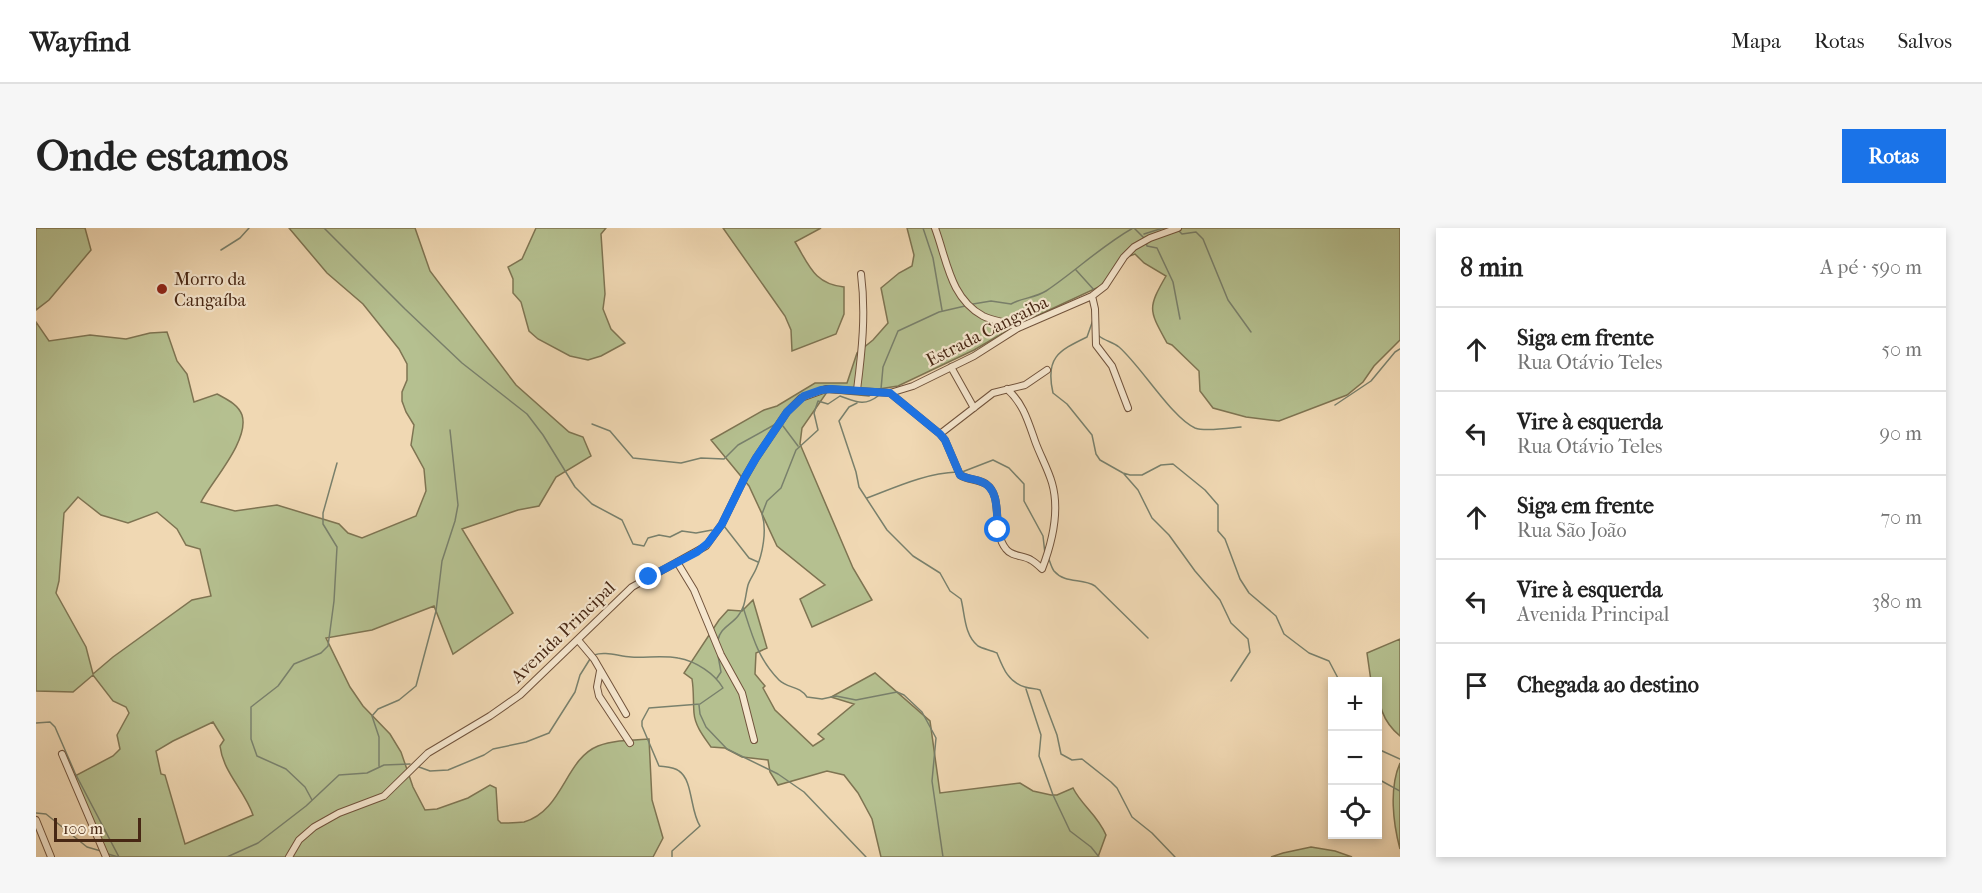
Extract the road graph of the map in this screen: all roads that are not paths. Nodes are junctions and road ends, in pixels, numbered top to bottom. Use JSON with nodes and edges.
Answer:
{"nodes":[{"id":1,"x":935,"y":228,"type":"edge"},
{"id":2,"x":1178,"y":228,"type":"edge"},
{"id":3,"x":861,"y":274,"type":"dead end"},
{"id":4,"x":1092,"y":296,"type":"junction"},
{"id":5,"x":1018,"y":328,"type":"junction"},
{"id":6,"x":951,"y":367,"type":"junction"},
{"id":7,"x":1047,"y":370,"type":"dead end"},
{"id":8,"x":1006,"y":389,"type":"junction"},
{"id":9,"x":857,"y":390,"type":"junction"},
{"id":10,"x":890,"y":393,"type":"junction"},
{"id":11,"x":974,"y":408,"type":"junction"},
{"id":12,"x":1128,"y":408,"type":"dead end"},
{"id":13,"x":940,"y":434,"type":"junction"},
{"id":14,"x":677,"y":562,"type":"junction"},
{"id":15,"x":578,"y":640,"type":"junction"},
{"id":16,"x":600,"y":670,"type":"junction"},
{"id":17,"x":626,"y":714,"type":"dead end"},
{"id":18,"x":754,"y":740,"type":"dead end"},
{"id":19,"x":630,"y":743,"type":"dead end"},
{"id":20,"x":62,"y":753,"type":"dead end"},
{"id":21,"x":36,"y":820,"type":"edge"},
{"id":22,"x":51,"y":857,"type":"edge"},
{"id":23,"x":106,"y":857,"type":"edge"},
{"id":24,"x":289,"y":857,"type":"edge"}],
"edges":[{"from":1,"to":5,"type":"street"},
{"from":2,"to":4,"type":"street","name":"Estrada Cangaiba"},
{"from":3,"to":9,"type":"street"},
{"from":4,"to":5,"type":"street","name":"Estrada Cangaiba"},
{"from":4,"to":12,"type":"street"},
{"from":5,"to":6,"type":"street","name":"Estrada Cangaiba"},
{"from":6,"to":10,"type":"street","name":"Estrada Cangaiba"},
{"from":6,"to":11,"type":"street"},
{"from":7,"to":8,"type":"street"},
{"from":8,"to":11,"type":"street"},
{"from":8,"to":13,"type":"street"},
{"from":9,"to":10,"type":"street","name":"Avenida Principal"},
{"from":9,"to":14,"type":"street","name":"Avenida Principal"},
{"from":10,"to":13,"type":"street"},
{"from":11,"to":13,"type":"street"},
{"from":14,"to":15,"type":"street","name":"Avenida Principal"},
{"from":14,"to":18,"type":"street"},
{"from":15,"to":16,"type":"street"},
{"from":15,"to":24,"type":"street","name":"Avenida Principal"},
{"from":16,"to":17,"type":"street"},
{"from":16,"to":19,"type":"street"},
{"from":20,"to":23,"type":"street"},
{"from":21,"to":22,"type":"street"}]}
